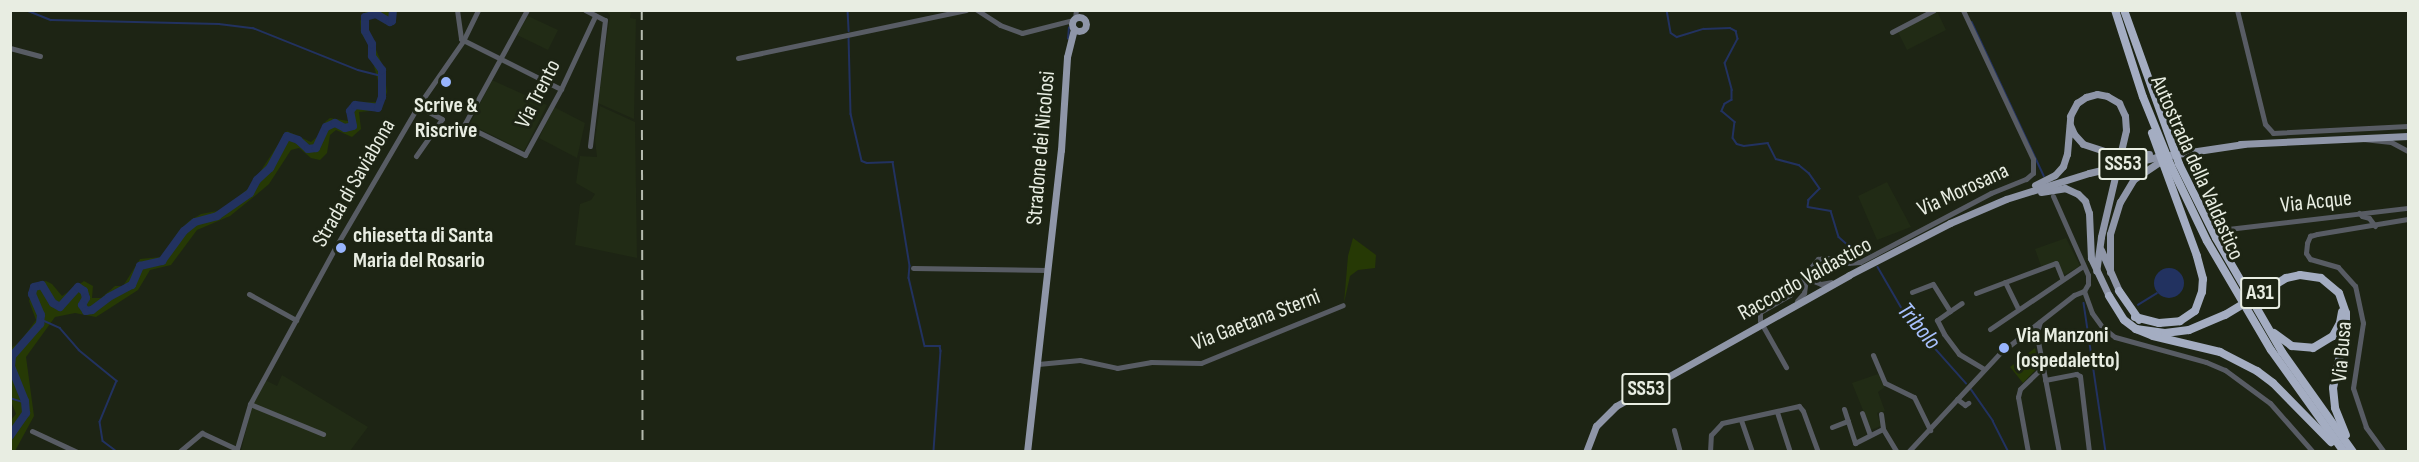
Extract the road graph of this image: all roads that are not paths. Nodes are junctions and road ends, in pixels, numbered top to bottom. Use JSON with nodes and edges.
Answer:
{"nodes":[{"id":1,"x":457,"y":10,"type":"edge"},
{"id":2,"x":478,"y":10,"type":"edge"},
{"id":3,"x":527,"y":10,"type":"edge"},
{"id":4,"x":585,"y":10,"type":"edge"},
{"id":5,"x":966,"y":10,"type":"edge"},
{"id":6,"x":977,"y":10,"type":"edge"},
{"id":7,"x":1934,"y":10,"type":"edge"},
{"id":8,"x":1964,"y":10,"type":"edge"},
{"id":9,"x":2115,"y":10,"type":"edge"},
{"id":10,"x":2124,"y":10,"type":"edge"},
{"id":11,"x":2237,"y":10,"type":"edge"},
{"id":12,"x":1078,"y":15,"type":"edge"},
{"id":13,"x":595,"y":16,"type":"junction"},
{"id":14,"x":1074,"y":29,"type":"junction"},
{"id":15,"x":1892,"y":32,"type":"dead end"},
{"id":16,"x":463,"y":41,"type":"junction"},
{"id":17,"x":10,"y":48,"type":"edge"},
{"id":18,"x":40,"y":56,"type":"dead end"},
{"id":19,"x":738,"y":58,"type":"dead end"},
{"id":20,"x":501,"y":60,"type":"junction"},
{"id":21,"x":561,"y":89,"type":"junction"},
{"id":22,"x":418,"y":106,"type":"junction"},
{"id":23,"x":2070,"y":119,"type":"junction"},
{"id":24,"x":2409,"y":126,"type":"edge"},
{"id":25,"x":2409,"y":136,"type":"edge"},
{"id":26,"x":2361,"y":138,"type":"junction"},
{"id":27,"x":2244,"y":144,"type":"junction"},
{"id":28,"x":590,"y":146,"type":"dead end"},
{"id":29,"x":2178,"y":149,"type":"dead end"},
{"id":30,"x":2409,"y":151,"type":"edge"},
{"id":31,"x":2120,"y":153,"type":"junction"},
{"id":32,"x":2154,"y":153,"type":"dead end"},
{"id":33,"x":416,"y":156,"type":"dead end"},
{"id":34,"x":2158,"y":162,"type":"dead end"},
{"id":35,"x":2175,"y":164,"type":"junction"},
{"id":36,"x":2052,"y":196,"type":"dead end"},
{"id":37,"x":2006,"y":199,"type":"junction"},
{"id":38,"x":1987,"y":207,"type":"junction"},
{"id":39,"x":2409,"y":208,"type":"edge"},
{"id":40,"x":2359,"y":213,"type":"junction"},
{"id":41,"x":2409,"y":219,"type":"edge"},
{"id":42,"x":2375,"y":226,"type":"junction"},
{"id":43,"x":2228,"y":229,"type":"dead end"},
{"id":44,"x":2100,"y":244,"type":"junction"},
{"id":45,"x":1903,"y":247,"type":"junction"},
{"id":46,"x":1875,"y":261,"type":"junction"},
{"id":47,"x":2083,"y":266,"type":"junction"},
{"id":48,"x":1810,"y":267,"type":"junction"},
{"id":49,"x":913,"y":268,"type":"dead end"},
{"id":50,"x":1048,"y":270,"type":"junction"},
{"id":51,"x":2096,"y":271,"type":"junction"},
{"id":52,"x":2110,"y":273,"type":"junction"},
{"id":53,"x":1857,"y":274,"type":"junction"},
{"id":54,"x":2062,"y":278,"type":"junction"},
{"id":55,"x":1814,"y":281,"type":"junction"},
{"id":56,"x":1805,"y":282,"type":"junction"},
{"id":57,"x":2005,"y":282,"type":"junction"},
{"id":58,"x":2084,"y":291,"type":"junction"},
{"id":59,"x":2118,"y":291,"type":"joint"},
{"id":60,"x":1912,"y":292,"type":"dead end"},
{"id":61,"x":1816,"y":293,"type":"junction"},
{"id":62,"x":1976,"y":293,"type":"dead end"},
{"id":63,"x":249,"y":294,"type":"dead end"},
{"id":64,"x":2109,"y":296,"type":"joint"},
{"id":65,"x":2340,"y":296,"type":"junction"},
{"id":66,"x":1962,"y":303,"type":"dead end"},
{"id":67,"x":1343,"y":305,"type":"dead end"},
{"id":68,"x":2018,"y":309,"type":"junction"},
{"id":69,"x":2255,"y":309,"type":"junction"},
{"id":70,"x":1950,"y":311,"type":"junction"},
{"id":71,"x":2135,"y":317,"type":"junction"},
{"id":72,"x":296,"y":320,"type":"junction"},
{"id":73,"x":2041,"y":321,"type":"junction"},
{"id":74,"x":1765,"y":323,"type":"junction"},
{"id":75,"x":1990,"y":329,"type":"dead end"},
{"id":76,"x":2136,"y":329,"type":"junction"},
{"id":77,"x":2029,"y":331,"type":"junction"},
{"id":78,"x":2177,"y":331,"type":"junction"},
{"id":79,"x":2034,"y":337,"type":"junction"},
{"id":80,"x":2016,"y":341,"type":"junction"},
{"id":81,"x":1873,"y":355,"type":"dead end"},
{"id":82,"x":1038,"y":364,"type":"junction"},
{"id":83,"x":1786,"y":367,"type":"dead end"},
{"id":84,"x":2043,"y":367,"type":"junction"},
{"id":85,"x":1984,"y":369,"type":"junction"},
{"id":86,"x":2045,"y":380,"type":"junction"},
{"id":87,"x":1957,"y":399,"type":"junction"},
{"id":88,"x":250,"y":404,"type":"junction"},
{"id":89,"x":1968,"y":406,"type":"dead end"},
{"id":90,"x":1844,"y":410,"type":"dead end"},
{"id":91,"x":1777,"y":412,"type":"junction"},
{"id":92,"x":1862,"y":413,"type":"dead end"},
{"id":93,"x":1881,"y":414,"type":"dead end"},
{"id":94,"x":1741,"y":420,"type":"junction"},
{"id":95,"x":1848,"y":421,"type":"junction"},
{"id":96,"x":1832,"y":427,"type":"dead end"},
{"id":97,"x":1883,"y":429,"type":"junction"},
{"id":98,"x":1674,"y":430,"type":"dead end"},
{"id":99,"x":1930,"y":430,"type":"junction"},
{"id":100,"x":32,"y":431,"type":"dead end"},
{"id":101,"x":323,"y":434,"type":"dead end"},
{"id":102,"x":1870,"y":435,"type":"junction"},
{"id":103,"x":237,"y":450,"type":"edge"},
{"id":104,"x":77,"y":452,"type":"edge"},
{"id":105,"x":179,"y":452,"type":"edge"},
{"id":106,"x":1028,"y":452,"type":"edge"},
{"id":107,"x":1586,"y":452,"type":"edge"},
{"id":108,"x":1680,"y":452,"type":"edge"},
{"id":109,"x":1710,"y":452,"type":"edge"},
{"id":110,"x":1752,"y":452,"type":"edge"},
{"id":111,"x":1790,"y":452,"type":"edge"},
{"id":112,"x":1818,"y":452,"type":"edge"},
{"id":113,"x":1897,"y":452,"type":"edge"},
{"id":114,"x":1908,"y":452,"type":"edge"},
{"id":115,"x":2028,"y":452,"type":"edge"},
{"id":116,"x":2060,"y":452,"type":"edge"},
{"id":117,"x":2089,"y":452,"type":"edge"},
{"id":118,"x":2313,"y":452,"type":"edge"},
{"id":119,"x":2338,"y":452,"type":"edge"},
{"id":120,"x":2344,"y":452,"type":"edge"},
{"id":121,"x":2355,"y":452,"type":"edge"},
{"id":122,"x":2384,"y":452,"type":"edge"}],
"edges":[{"from":1,"to":16,"type":"street"},
{"from":2,"to":16,"type":"street"},
{"from":3,"to":20,"type":"street"},
{"from":4,"to":13,"type":"street"},
{"from":5,"to":19,"type":"street"},
{"from":6,"to":12,"type":"street"},
{"from":7,"to":15,"type":"street"},
{"from":8,"to":48,"type":"street","name":"Via Morosana"},
{"from":9,"to":35,"type":"highway","name":"Autostrada della Valdastico","number":"A31"},
{"from":10,"to":35,"type":"highway","name":"Autostrada della Valdastico","number":"A31"},
{"from":11,"to":24,"type":"street"},
{"from":12,"to":14,"type":"main road","name":"Stradone dei Nicolosi"},
{"from":12,"to":14,"type":"main road","name":"Stradone dei Nicolosi"},
{"from":13,"to":21,"type":"street","name":"Via Trento"},
{"from":13,"to":28,"type":"street"},
{"from":14,"to":50,"type":"main road","name":"Stradone dei Nicolosi"},
{"from":16,"to":20,"type":"street"},
{"from":16,"to":22,"type":"street"},
{"from":17,"to":18,"type":"street"},
{"from":20,"to":21,"type":"street"},
{"from":20,"to":21,"type":"street","name":"Via Trento"},
{"from":22,"to":33,"type":"street","name":"Strada di Saviabona"},
{"from":22,"to":72,"type":"street","name":"Strada di Saviabona"},
{"from":23,"to":31,"type":"main road"},
{"from":23,"to":31,"type":"main road"},
{"from":23,"to":37,"type":"main road"},
{"from":25,"to":26,"type":"main road","number":"SS53"},
{"from":26,"to":27,"type":"main road","number":"SS53"},
{"from":26,"to":30,"type":"street"},
{"from":27,"to":29,"type":"main road"},
{"from":27,"to":35,"type":"main road"},
{"from":27,"to":37,"type":"main road","number":"SS53"},
{"from":31,"to":32,"type":"main road"},
{"from":31,"to":44,"type":"main road"},
{"from":34,"to":52,"type":"main road"},
{"from":35,"to":69,"type":"highway","name":"Autostrada della Valdastico","number":"A31"},
{"from":35,"to":71,"type":"highway","number":"A31"},
{"from":35,"to":120,"type":"highway","name":"Autostrada della Valdastico","number":"A31"},
{"from":36,"to":47,"type":"street"},
{"from":37,"to":38,"type":"main road","name":"Raccordo Valdastico","number":"SS53"},
{"from":38,"to":45,"type":"main road","name":"Raccordo Valdastico","number":"SS53"},
{"from":38,"to":51,"type":"main road"},
{"from":39,"to":40,"type":"street","name":"Via Acque"},
{"from":40,"to":42,"type":"street"},
{"from":40,"to":43,"type":"street","name":"Via Acque"},
{"from":41,"to":42,"type":"street","name":"Via Busa"},
{"from":42,"to":122,"type":"street","name":"Via Busa"},
{"from":44,"to":51,"type":"main road"},
{"from":44,"to":52,"type":"main road"},
{"from":45,"to":46,"type":"main road","name":"Raccordo Valdastico","number":"SS53"},
{"from":45,"to":53,"type":"main road","name":"Raccordo Valdastico"},
{"from":46,"to":55,"type":"street"},
{"from":46,"to":61,"type":"main road","name":"Raccordo Valdastico","number":"SS53"},
{"from":47,"to":54,"type":"street"},
{"from":47,"to":58,"type":"street"},
{"from":48,"to":55,"type":"street"},
{"from":48,"to":56,"type":"street"},
{"from":49,"to":50,"type":"street"},
{"from":50,"to":82,"type":"main road","name":"Stradone dei Nicolosi"},
{"from":51,"to":64,"type":"main road"},
{"from":52,"to":59,"type":"main road"},
{"from":53,"to":61,"type":"street"},
{"from":53,"to":74,"type":"main road","name":"Raccordo Valdastico"},
{"from":54,"to":57,"type":"street"},
{"from":54,"to":68,"type":"street"},
{"from":55,"to":56,"type":"street"},
{"from":55,"to":61,"type":"street"},
{"from":56,"to":61,"type":"street"},
{"from":56,"to":74,"type":"street"},
{"from":56,"to":74,"type":"street"},
{"from":57,"to":62,"type":"street"},
{"from":57,"to":68,"type":"street"},
{"from":58,"to":73,"type":"street"},
{"from":58,"to":118,"type":"street"},
{"from":59,"to":71,"type":"highway"},
{"from":60,"to":70,"type":"street"},
{"from":61,"to":74,"type":"main road","name":"Raccordo Valdastico","number":"SS53"},
{"from":63,"to":72,"type":"street"},
{"from":64,"to":76,"type":"highway"},
{"from":65,"to":69,"type":"highway","number":"A31"},
{"from":65,"to":78,"type":"highway","number":"A31"},
{"from":65,"to":121,"type":"highway","number":"A31"},
{"from":66,"to":70,"type":"street"},
{"from":67,"to":82,"type":"street","name":"Via Gaetana Sterni"},
{"from":68,"to":75,"type":"street"},
{"from":69,"to":121,"type":"highway","name":"Autostrada della Valdastico","number":"A31"},
{"from":70,"to":85,"type":"street"},
{"from":71,"to":78,"type":"highway","number":"A31"},
{"from":72,"to":88,"type":"street","name":"Strada di Saviabona"},
{"from":73,"to":77,"type":"street"},
{"from":73,"to":79,"type":"street"},
{"from":74,"to":83,"type":"street"},
{"from":74,"to":107,"type":"main road","name":"Raccordo Valdastico","number":"SS53"},
{"from":76,"to":78,"type":"highway","number":"A31"},
{"from":76,"to":119,"type":"highway"},
{"from":77,"to":79,"type":"street"},
{"from":77,"to":79,"type":"street"},
{"from":77,"to":80,"type":"street"},
{"from":79,"to":80,"type":"street"},
{"from":79,"to":84,"type":"street"},
{"from":80,"to":85,"type":"street"},
{"from":81,"to":99,"type":"street"},
{"from":82,"to":106,"type":"main road","name":"Stradone dei Nicolosi"},
{"from":84,"to":86,"type":"street"},
{"from":84,"to":115,"type":"street"},
{"from":85,"to":87,"type":"street"},
{"from":86,"to":116,"type":"street"},
{"from":86,"to":117,"type":"street"},
{"from":87,"to":89,"type":"street"},
{"from":87,"to":99,"type":"street"},
{"from":88,"to":101,"type":"street"},
{"from":88,"to":103,"type":"street","name":"Strada di Saviabona"},
{"from":90,"to":95,"type":"street"},
{"from":91,"to":94,"type":"street"},
{"from":91,"to":111,"type":"street"},
{"from":91,"to":112,"type":"street"},
{"from":92,"to":102,"type":"street"},
{"from":93,"to":97,"type":"street"},
{"from":94,"to":109,"type":"street"},
{"from":94,"to":110,"type":"street"},
{"from":95,"to":96,"type":"street"},
{"from":95,"to":102,"type":"street"},
{"from":97,"to":102,"type":"street"},
{"from":97,"to":113,"type":"street"},
{"from":98,"to":108,"type":"street"},
{"from":99,"to":114,"type":"street"},
{"from":100,"to":104,"type":"street"},
{"from":103,"to":105,"type":"street","name":"Strada di Saviabona"}]}
